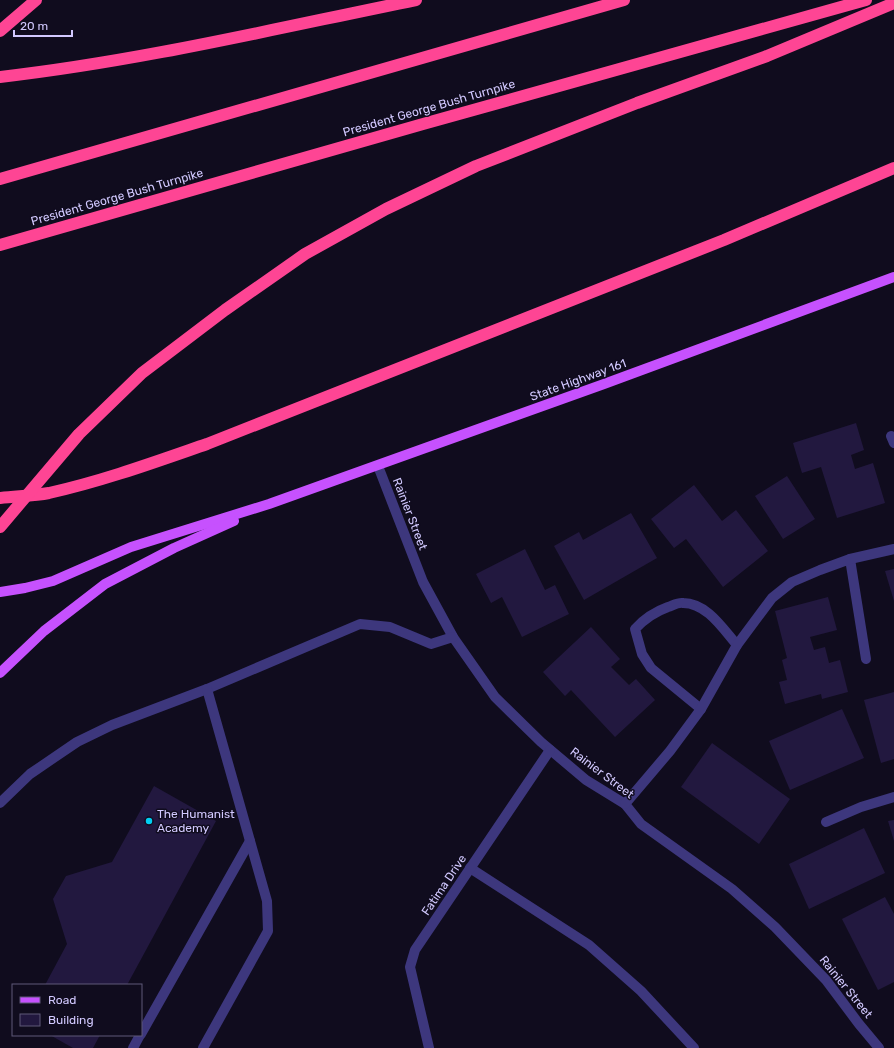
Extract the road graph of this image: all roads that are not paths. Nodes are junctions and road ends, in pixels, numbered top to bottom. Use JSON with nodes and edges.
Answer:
{"nodes":[{"id":1,"x":36,"y":0,"type":"edge"},
{"id":2,"x":416,"y":0,"type":"edge"},
{"id":3,"x":624,"y":0,"type":"edge"},
{"id":4,"x":866,"y":0,"type":"edge"},
{"id":5,"x":894,"y":3,"type":"edge"},
{"id":6,"x":0,"y":31,"type":"edge"},
{"id":7,"x":0,"y":77,"type":"edge"},
{"id":8,"x":894,"y":168,"type":"edge"},
{"id":9,"x":0,"y":179,"type":"edge"},
{"id":10,"x":0,"y":246,"type":"edge"},
{"id":11,"x":894,"y":277,"type":"edge"},
{"id":12,"x":378,"y":466,"type":"junction"},
{"id":13,"x":0,"y":498,"type":"edge"},
{"id":14,"x":269,"y":504,"type":"junction"},
{"id":15,"x":0,"y":527,"type":"edge"},
{"id":16,"x":894,"y":549,"type":"edge"},
{"id":17,"x":850,"y":559,"type":"junction"},
{"id":18,"x":0,"y":592,"type":"edge"},
{"id":19,"x":453,"y":637,"type":"junction"},
{"id":20,"x":737,"y":645,"type":"junction"},
{"id":21,"x":866,"y":659,"type":"dead end"},
{"id":22,"x":0,"y":674,"type":"edge"},
{"id":23,"x":207,"y":689,"type":"junction"},
{"id":24,"x":701,"y":709,"type":"junction"},
{"id":25,"x":550,"y":750,"type":"junction"},
{"id":26,"x":894,"y":797,"type":"edge"},
{"id":27,"x":0,"y":803,"type":"edge"},
{"id":28,"x":625,"y":804,"type":"junction"},
{"id":29,"x":826,"y":822,"type":"dead end"},
{"id":30,"x":250,"y":842,"type":"junction"},
{"id":31,"x":470,"y":868,"type":"junction"},
{"id":32,"x":142,"y":1032,"type":"edge"},
{"id":33,"x":140,"y":1036,"type":"edge"},
{"id":34,"x":133,"y":1048,"type":"edge"},
{"id":35,"x":203,"y":1048,"type":"edge"},
{"id":36,"x":428,"y":1048,"type":"edge"},
{"id":37,"x":694,"y":1048,"type":"edge"},
{"id":38,"x":879,"y":1048,"type":"edge"}],
"edges":[{"from":1,"to":6,"type":"highway"},
{"from":2,"to":7,"type":"highway"},
{"from":3,"to":9,"type":"highway"},
{"from":4,"to":10,"type":"highway","name":"President George Bush Turnpike"},
{"from":5,"to":15,"type":"highway"},
{"from":8,"to":13,"type":"highway"},
{"from":11,"to":12,"type":"main road","name":"State Highway 161"},
{"from":12,"to":14,"type":"main road","name":"State Highway 161"},
{"from":12,"to":19,"type":"street","name":"Rainier Street"},
{"from":14,"to":18,"type":"main road"},
{"from":14,"to":22,"type":"main road"},
{"from":16,"to":17,"type":"street"},
{"from":17,"to":20,"type":"street"},
{"from":17,"to":21,"type":"street"},
{"from":19,"to":23,"type":"street"},
{"from":19,"to":25,"type":"street","name":"Rainier Street"},
{"from":20,"to":24,"type":"street"},
{"from":20,"to":24,"type":"street"},
{"from":23,"to":27,"type":"street"},
{"from":23,"to":30,"type":"street"},
{"from":24,"to":28,"type":"street"},
{"from":25,"to":28,"type":"street","name":"Rainier Street"},
{"from":25,"to":31,"type":"street","name":"Fatima Drive"},
{"from":26,"to":29,"type":"street"},
{"from":28,"to":38,"type":"street","name":"Rainier Street"},
{"from":30,"to":32,"type":"street"},
{"from":30,"to":35,"type":"street"},
{"from":31,"to":36,"type":"street","name":"Fatima Drive"},
{"from":31,"to":37,"type":"street"},
{"from":33,"to":34,"type":"street"}]}
